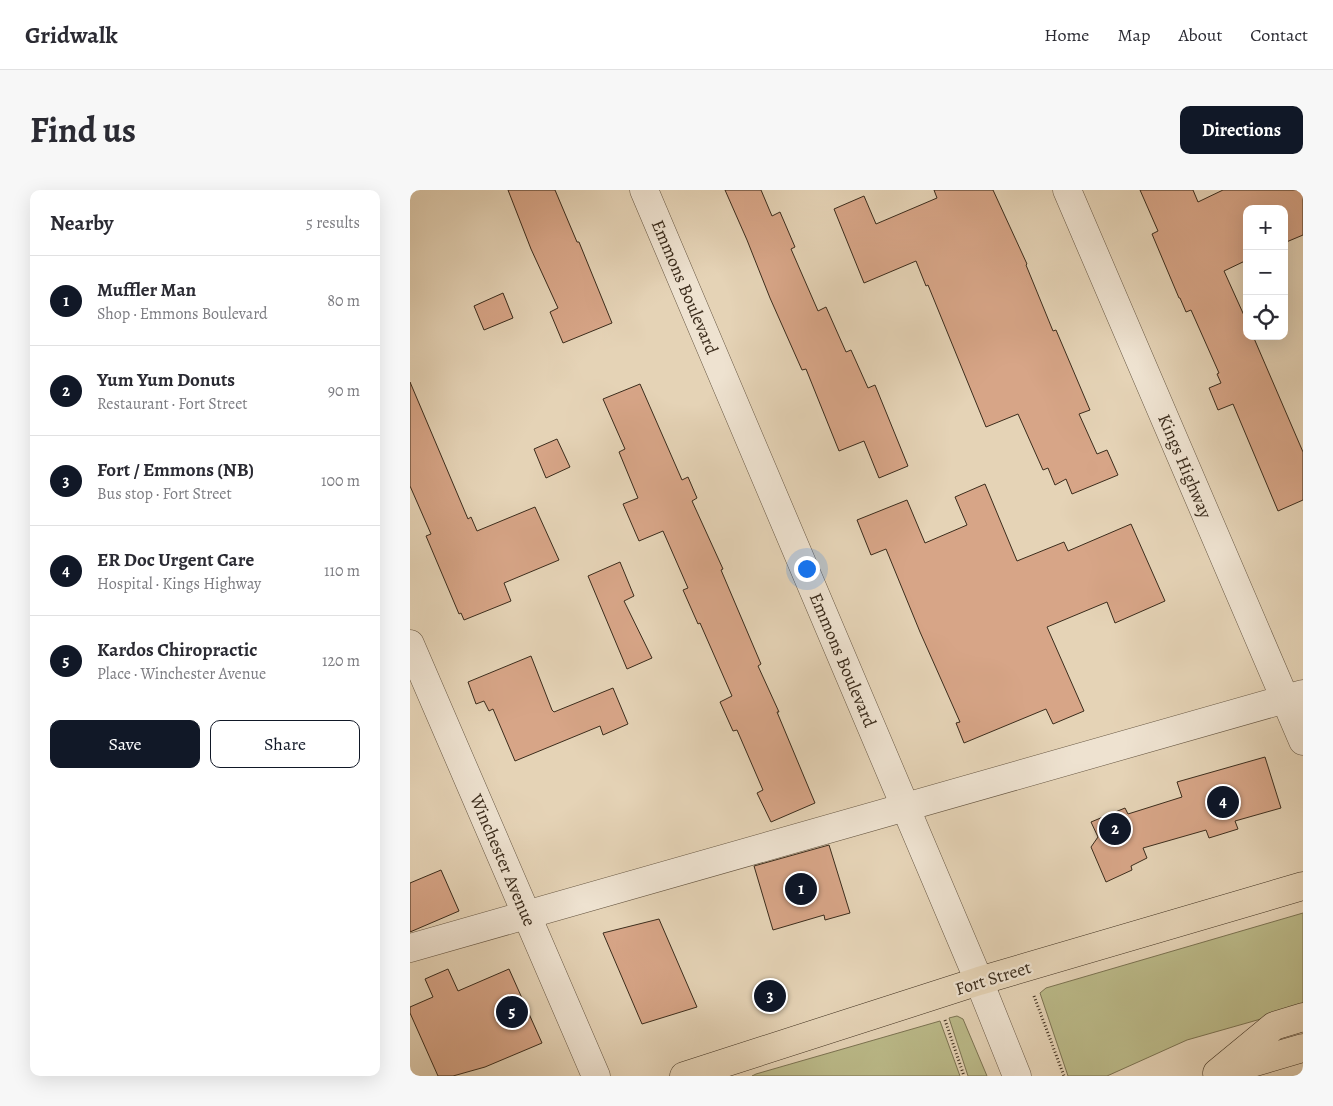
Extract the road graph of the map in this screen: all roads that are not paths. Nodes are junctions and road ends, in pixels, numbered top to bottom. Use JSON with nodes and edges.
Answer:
{"nodes":[{"id":1,"x":644,"y":190,"type":"edge"},
{"id":2,"x":1066,"y":190,"type":"edge"},
{"id":3,"x":410,"y":644,"type":"edge"},
{"id":4,"x":1294,"y":697,"type":"edge"},
{"id":5,"x":1303,"y":742,"type":"edge"},
{"id":6,"x":905,"y":808,"type":"junction"},
{"id":7,"x":1303,"y":886,"type":"edge"},
{"id":8,"x":526,"y":915,"type":"junction"},
{"id":9,"x":410,"y":948,"type":"edge"},
{"id":10,"x":979,"y":981,"type":"junction"},
{"id":11,"x":1303,"y":1017,"type":"edge"},
{"id":12,"x":1303,"y":1048,"type":"edge"},
{"id":13,"x":1212,"y":1075,"type":"edge"},
{"id":14,"x":596,"y":1076,"type":"edge"},
{"id":15,"x":684,"y":1076,"type":"edge"},
{"id":16,"x":1017,"y":1076,"type":"edge"}],
"edges":[{"from":1,"to":6,"type":"street","name":"Emmons Boulevard"},
{"from":2,"to":4,"type":"street","name":"Kings Highway"},
{"from":3,"to":8,"type":"street","name":"Winchester Avenue"},
{"from":4,"to":5,"type":"street","name":"Kings Highway"},
{"from":4,"to":6,"type":"street"},
{"from":6,"to":8,"type":"street"},
{"from":6,"to":10,"type":"street","name":"Emmons Boulevard"},
{"from":7,"to":10,"type":"main road","name":"Fort Street"},
{"from":8,"to":9,"type":"street"},
{"from":8,"to":14,"type":"street","name":"Winchester Avenue"},
{"from":10,"to":15,"type":"main road","name":"Fort Street"},
{"from":10,"to":16,"type":"street","name":"Emmons Boulevard"},
{"from":11,"to":13,"type":"main road"},
{"from":12,"to":13,"type":"main road"}]}
